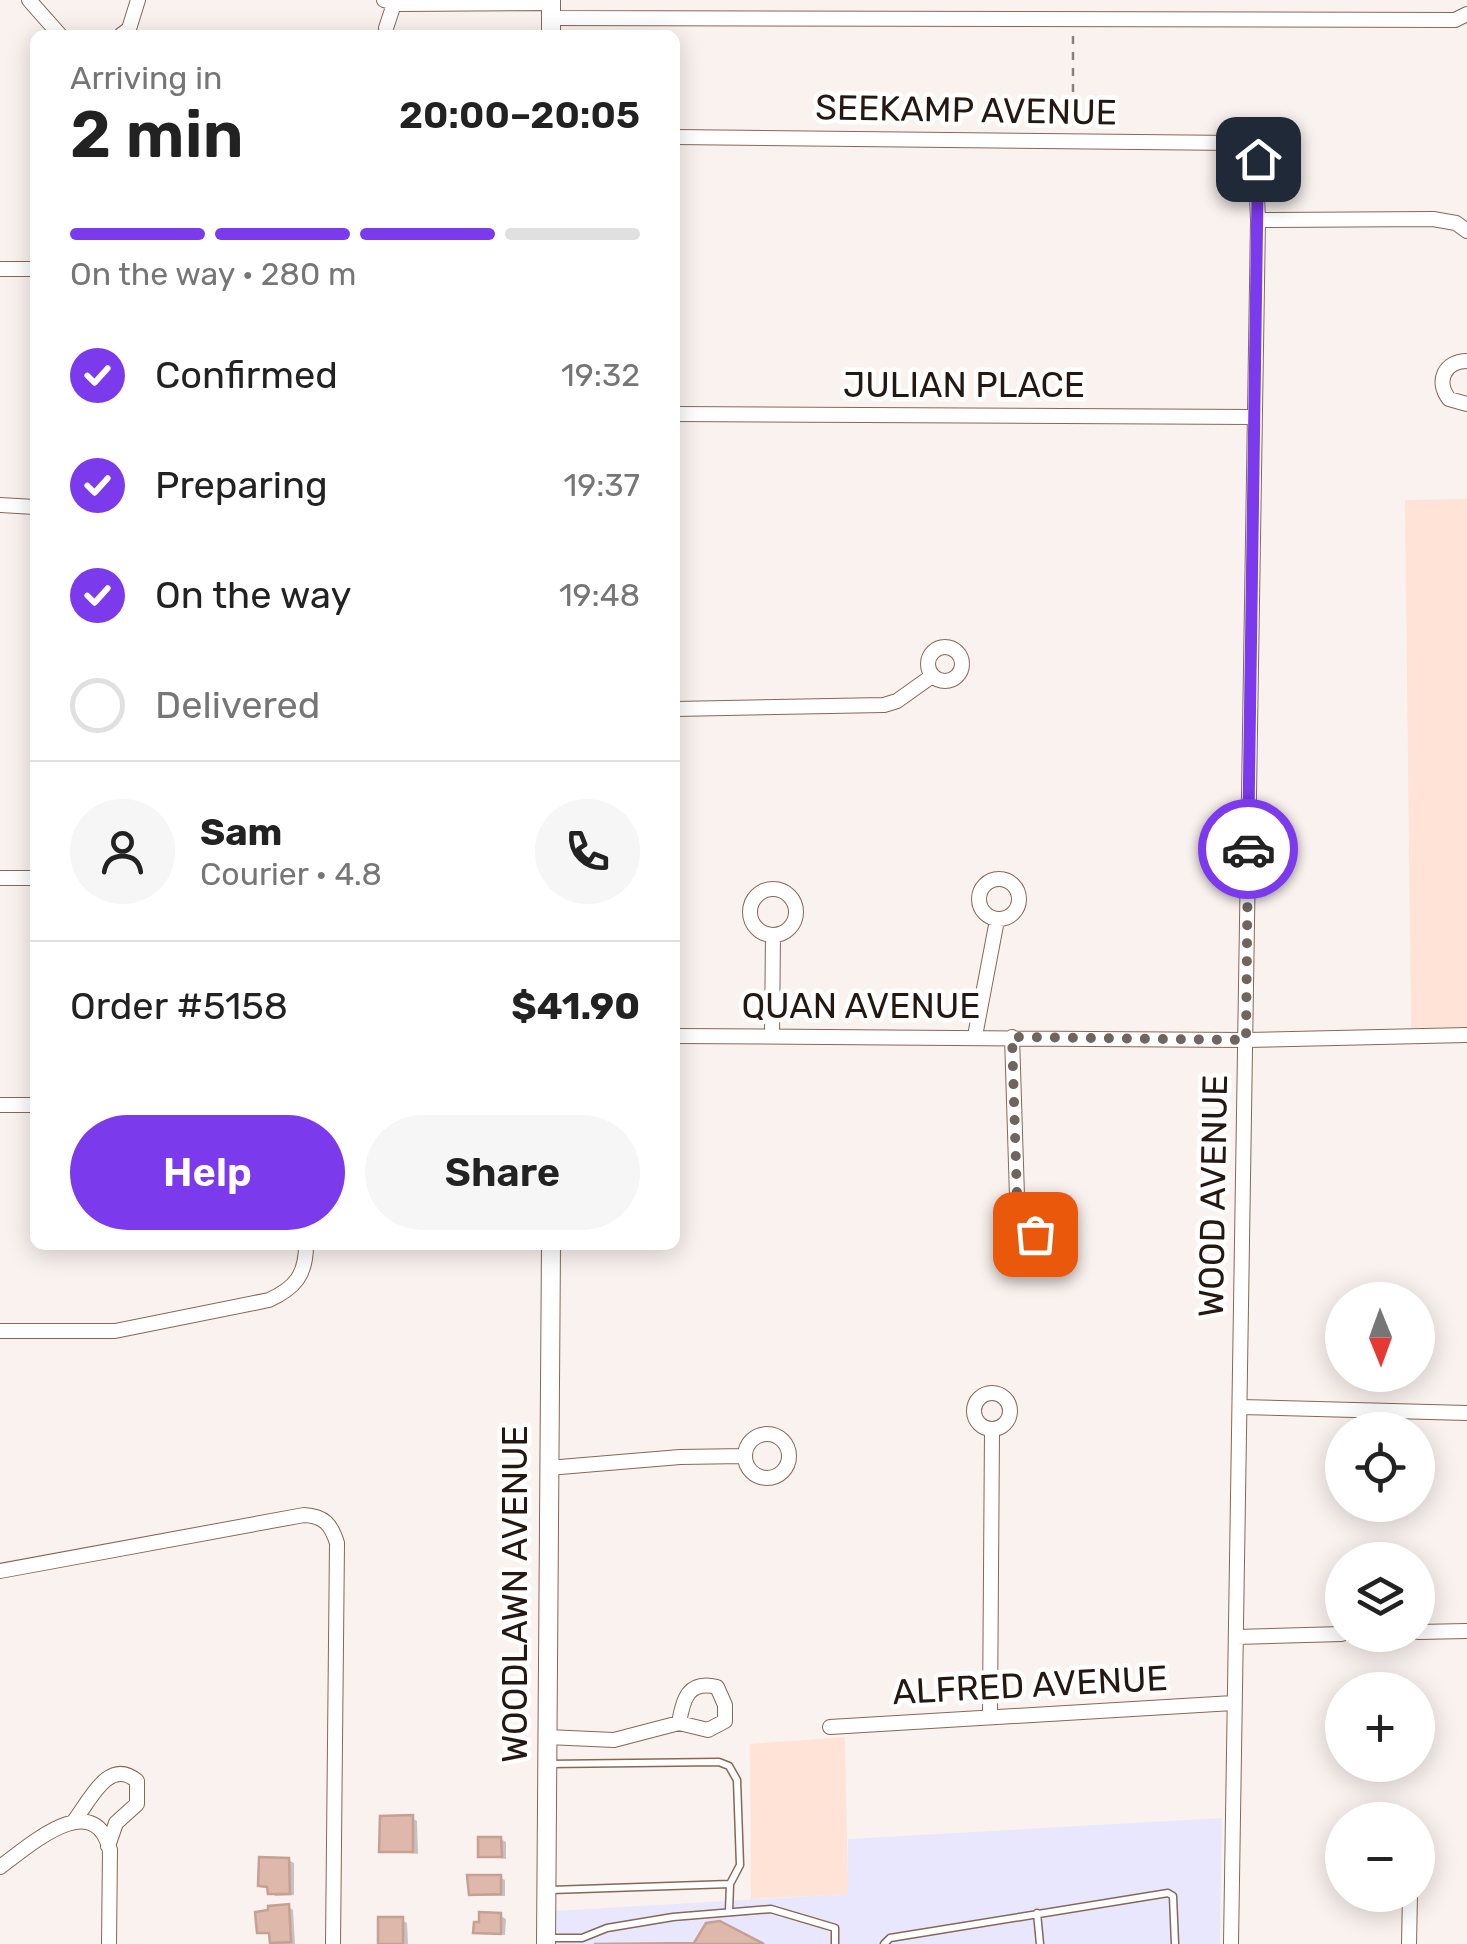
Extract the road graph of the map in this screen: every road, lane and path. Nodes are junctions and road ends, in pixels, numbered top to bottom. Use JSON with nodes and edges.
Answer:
{"nodes":[{"id":1,"x":29,"y":0,"type":"edge"},
{"id":2,"x":138,"y":0,"type":"edge"},
{"id":3,"x":389,"y":2,"type":"edge"},
{"id":4,"x":551,"y":14,"type":"edge"},
{"id":5,"x":1467,"y":15,"type":"edge"},
{"id":6,"x":1073,"y":19,"type":"junction"},
{"id":7,"x":386,"y":28,"type":"dead end"},
{"id":8,"x":56,"y":30,"type":"edge"},
{"id":9,"x":127,"y":30,"type":"edge"},
{"id":10,"x":680,"y":137,"type":"edge"},
{"id":11,"x":1073,"y":142,"type":"junction"},
{"id":12,"x":1255,"y":149,"type":"joint"},
{"id":13,"x":1258,"y":220,"type":"junction"},
{"id":14,"x":1467,"y":231,"type":"edge"},
{"id":15,"x":0,"y":269,"type":"edge"},
{"id":16,"x":30,"y":270,"type":"edge"},
{"id":17,"x":1467,"y":361,"type":"edge"},
{"id":18,"x":1467,"y":404,"type":"edge"},
{"id":19,"x":680,"y":414,"type":"edge"},
{"id":20,"x":1254,"y":417,"type":"junction"},
{"id":21,"x":0,"y":505,"type":"edge"},
{"id":22,"x":30,"y":507,"type":"edge"},
{"id":23,"x":932,"y":676,"type":"dead end"},
{"id":24,"x":680,"y":708,"type":"edge"},
{"id":25,"x":0,"y":878,"type":"edge"},
{"id":26,"x":30,"y":878,"type":"edge"},
{"id":27,"x":996,"y":920,"type":"dead end"},
{"id":28,"x":773,"y":935,"type":"dead end"},
{"id":29,"x":680,"y":1036,"type":"edge"},
{"id":30,"x":772,"y":1036,"type":"junction"},
{"id":31,"x":975,"y":1036,"type":"junction"},
{"id":32,"x":1467,"y":1036,"type":"edge"},
{"id":33,"x":1012,"y":1037,"type":"junction"},
{"id":34,"x":1246,"y":1040,"type":"junction"},
{"id":35,"x":0,"y":1104,"type":"edge"},
{"id":36,"x":30,"y":1105,"type":"edge"},
{"id":37,"x":1018,"y":1228,"type":"dead end"},
{"id":38,"x":305,"y":1250,"type":"edge"},
{"id":39,"x":551,"y":1250,"type":"edge"},
{"id":40,"x":0,"y":1330,"type":"edge"},
{"id":41,"x":1240,"y":1407,"type":"junction"},
{"id":42,"x":1467,"y":1413,"type":"edge"},
{"id":43,"x":992,"y":1430,"type":"dead end"},
{"id":44,"x":745,"y":1456,"type":"dead end"},
{"id":45,"x":548,"y":1468,"type":"junction"},
{"id":46,"x":0,"y":1571,"type":"edge"},
{"id":47,"x":1467,"y":1630,"type":"edge"},
{"id":48,"x":1435,"y":1631,"type":"edge"},
{"id":49,"x":1325,"y":1634,"type":"edge"},
{"id":50,"x":1236,"y":1637,"type":"junction"},
{"id":51,"x":1233,"y":1703,"type":"junction"},
{"id":52,"x":990,"y":1715,"type":"junction"},
{"id":53,"x":679,"y":1723,"type":"dead end"},
{"id":54,"x":830,"y":1727,"type":"dead end"},
{"id":55,"x":547,"y":1736,"type":"junction"},
{"id":56,"x":547,"y":1764,"type":"junction"},
{"id":57,"x":74,"y":1821,"type":"junction"},
{"id":58,"x":108,"y":1846,"type":"junction"},
{"id":59,"x":0,"y":1867,"type":"edge"},
{"id":60,"x":730,"y":1884,"type":"junction"},
{"id":61,"x":546,"y":1890,"type":"junction"},
{"id":62,"x":729,"y":1912,"type":"junction"},
{"id":63,"x":1410,"y":1912,"type":"edge"},
{"id":64,"x":1037,"y":1913,"type":"junction"},
{"id":65,"x":546,"y":1941,"type":"edge"},
{"id":66,"x":109,"y":1944,"type":"edge"},
{"id":67,"x":333,"y":1944,"type":"edge"},
{"id":68,"x":835,"y":1944,"type":"edge"},
{"id":69,"x":884,"y":1944,"type":"edge"},
{"id":70,"x":1040,"y":1944,"type":"edge"},
{"id":71,"x":1175,"y":1944,"type":"edge"},
{"id":72,"x":1231,"y":1944,"type":"edge"},
{"id":73,"x":1409,"y":1944,"type":"edge"}],
"edges":[{"from":1,"to":8,"type":"street"},
{"from":2,"to":9,"type":"street"},
{"from":3,"to":4,"type":"street"},
{"from":3,"to":7,"type":"street"},
{"from":4,"to":6,"type":"street"},
{"from":5,"to":6,"type":"street"},
{"from":6,"to":11,"type":"path"},
{"from":10,"to":11,"type":"street","name":"SEEKAMP AVENUE"},
{"from":11,"to":12,"type":"street","name":"SEEKAMP AVENUE"},
{"from":12,"to":13,"type":"street","name":"WOOD AVENUE"},
{"from":13,"to":14,"type":"street"},
{"from":13,"to":20,"type":"street","name":"WOOD AVENUE"},
{"from":15,"to":16,"type":"street"},
{"from":17,"to":18,"type":"street"},
{"from":19,"to":20,"type":"street","name":"JULIAN PLACE"},
{"from":20,"to":34,"type":"street","name":"WOOD AVENUE"},
{"from":21,"to":22,"type":"street"},
{"from":23,"to":24,"type":"street"},
{"from":25,"to":26,"type":"street"},
{"from":27,"to":31,"type":"street"},
{"from":28,"to":30,"type":"street"},
{"from":29,"to":30,"type":"street","name":"QUAN AVENUE"},
{"from":30,"to":31,"type":"street","name":"QUAN AVENUE"},
{"from":31,"to":33,"type":"street","name":"QUAN AVENUE"},
{"from":32,"to":34,"type":"street","name":"QUAN AVENUE"},
{"from":33,"to":34,"type":"street","name":"QUAN AVENUE"},
{"from":33,"to":37,"type":"street"},
{"from":34,"to":41,"type":"street","name":"WOOD AVENUE"},
{"from":35,"to":36,"type":"street"},
{"from":38,"to":40,"type":"street"},
{"from":39,"to":45,"type":"street","name":"WOODLAWN AVENUE"},
{"from":41,"to":42,"type":"street"},
{"from":41,"to":50,"type":"street","name":"WOOD AVENUE"},
{"from":43,"to":52,"type":"street"},
{"from":44,"to":45,"type":"street"},
{"from":45,"to":55,"type":"street","name":"WOODLAWN AVENUE"},
{"from":46,"to":67,"type":"street"},
{"from":47,"to":48,"type":"street"},
{"from":49,"to":50,"type":"street"},
{"from":50,"to":51,"type":"street","name":"WOOD AVENUE"},
{"from":51,"to":52,"type":"street","name":"ALFRED AVENUE"},
{"from":51,"to":72,"type":"street","name":"WOOD AVENUE"},
{"from":52,"to":54,"type":"street","name":"ALFRED AVENUE"},
{"from":53,"to":55,"type":"street"},
{"from":55,"to":56,"type":"street","name":"WOODLAWN AVENUE"},
{"from":56,"to":60,"type":"lane"},
{"from":56,"to":61,"type":"street","name":"WOODLAWN AVENUE"},
{"from":57,"to":58,"type":"street"},
{"from":57,"to":58,"type":"street"},
{"from":57,"to":59,"type":"street"},
{"from":58,"to":66,"type":"street"},
{"from":60,"to":61,"type":"lane"},
{"from":60,"to":62,"type":"lane"},
{"from":61,"to":65,"type":"street","name":"WOODLAWN AVENUE"},
{"from":62,"to":65,"type":"lane"},
{"from":62,"to":68,"type":"lane"},
{"from":63,"to":73,"type":"street"},
{"from":64,"to":69,"type":"lane"},
{"from":64,"to":70,"type":"lane"},
{"from":64,"to":71,"type":"lane"}]}
